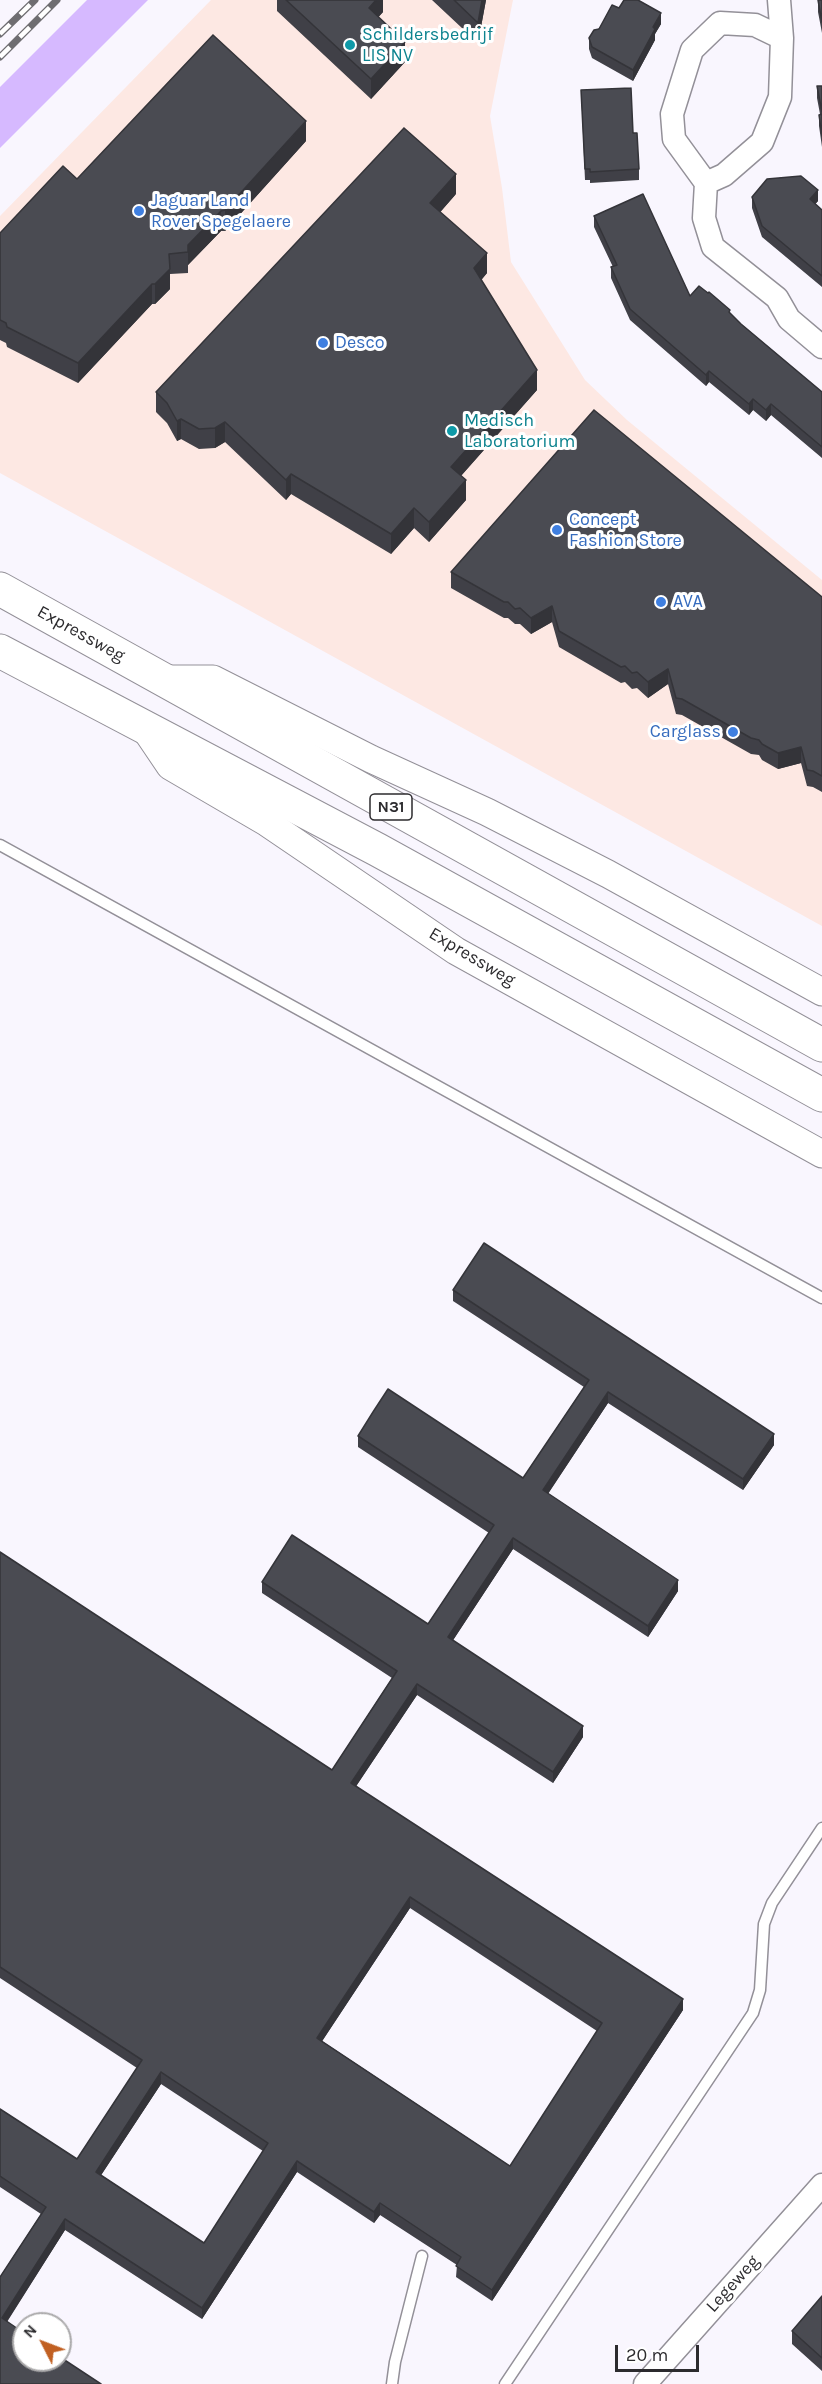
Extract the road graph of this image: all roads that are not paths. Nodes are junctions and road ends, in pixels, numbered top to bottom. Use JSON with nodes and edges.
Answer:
{"nodes":[{"id":1,"x":779,"y":0,"type":"edge"},
{"id":2,"x":782,"y":38,"type":"junction"},
{"id":3,"x":706,"y":183,"type":"junction"},
{"id":4,"x":822,"y":347,"type":"edge"},
{"id":5,"x":0,"y":589,"type":"edge"},
{"id":6,"x":0,"y":651,"type":"edge"},
{"id":7,"x":161,"y":679,"type":"junction"},
{"id":8,"x":145,"y":729,"type":"junction"},
{"id":9,"x":0,"y":846,"type":"edge"},
{"id":10,"x":820,"y":989,"type":"edge"},
{"id":11,"x":822,"y":1045,"type":"edge"},
{"id":12,"x":822,"y":1095,"type":"edge"},
{"id":13,"x":822,"y":1154,"type":"edge"},
{"id":14,"x":822,"y":1298,"type":"edge"},
{"id":15,"x":822,"y":1828,"type":"edge"},
{"id":16,"x":822,"y":2185,"type":"edge"},
{"id":17,"x":422,"y":2256,"type":"dead end"},
{"id":18,"x":392,"y":2384,"type":"edge"},
{"id":19,"x":505,"y":2384,"type":"edge"},
{"id":20,"x":645,"y":2384,"type":"edge"}],
"edges":[{"from":1,"to":2,"type":"street"},
{"from":2,"to":3,"type":"street"},
{"from":2,"to":3,"type":"street"},
{"from":3,"to":4,"type":"street"},
{"from":5,"to":7,"type":"highway","name":"Expressweg","number":"N31"},
{"from":6,"to":8,"type":"highway","name":"Expressweg","number":"N31"},
{"from":7,"to":10,"type":"street","name":"Expressweg","number":"N31"},
{"from":7,"to":11,"type":"highway","name":"Expressweg","number":"N31"},
{"from":8,"to":12,"type":"highway","name":"Expressweg","number":"N31"},
{"from":8,"to":13,"type":"street","name":"Expressweg","number":"N31"},
{"from":9,"to":14,"type":"lane"},
{"from":15,"to":19,"type":"lane"},
{"from":16,"to":20,"type":"street","name":"Legeweg"},
{"from":17,"to":18,"type":"lane"}]}
